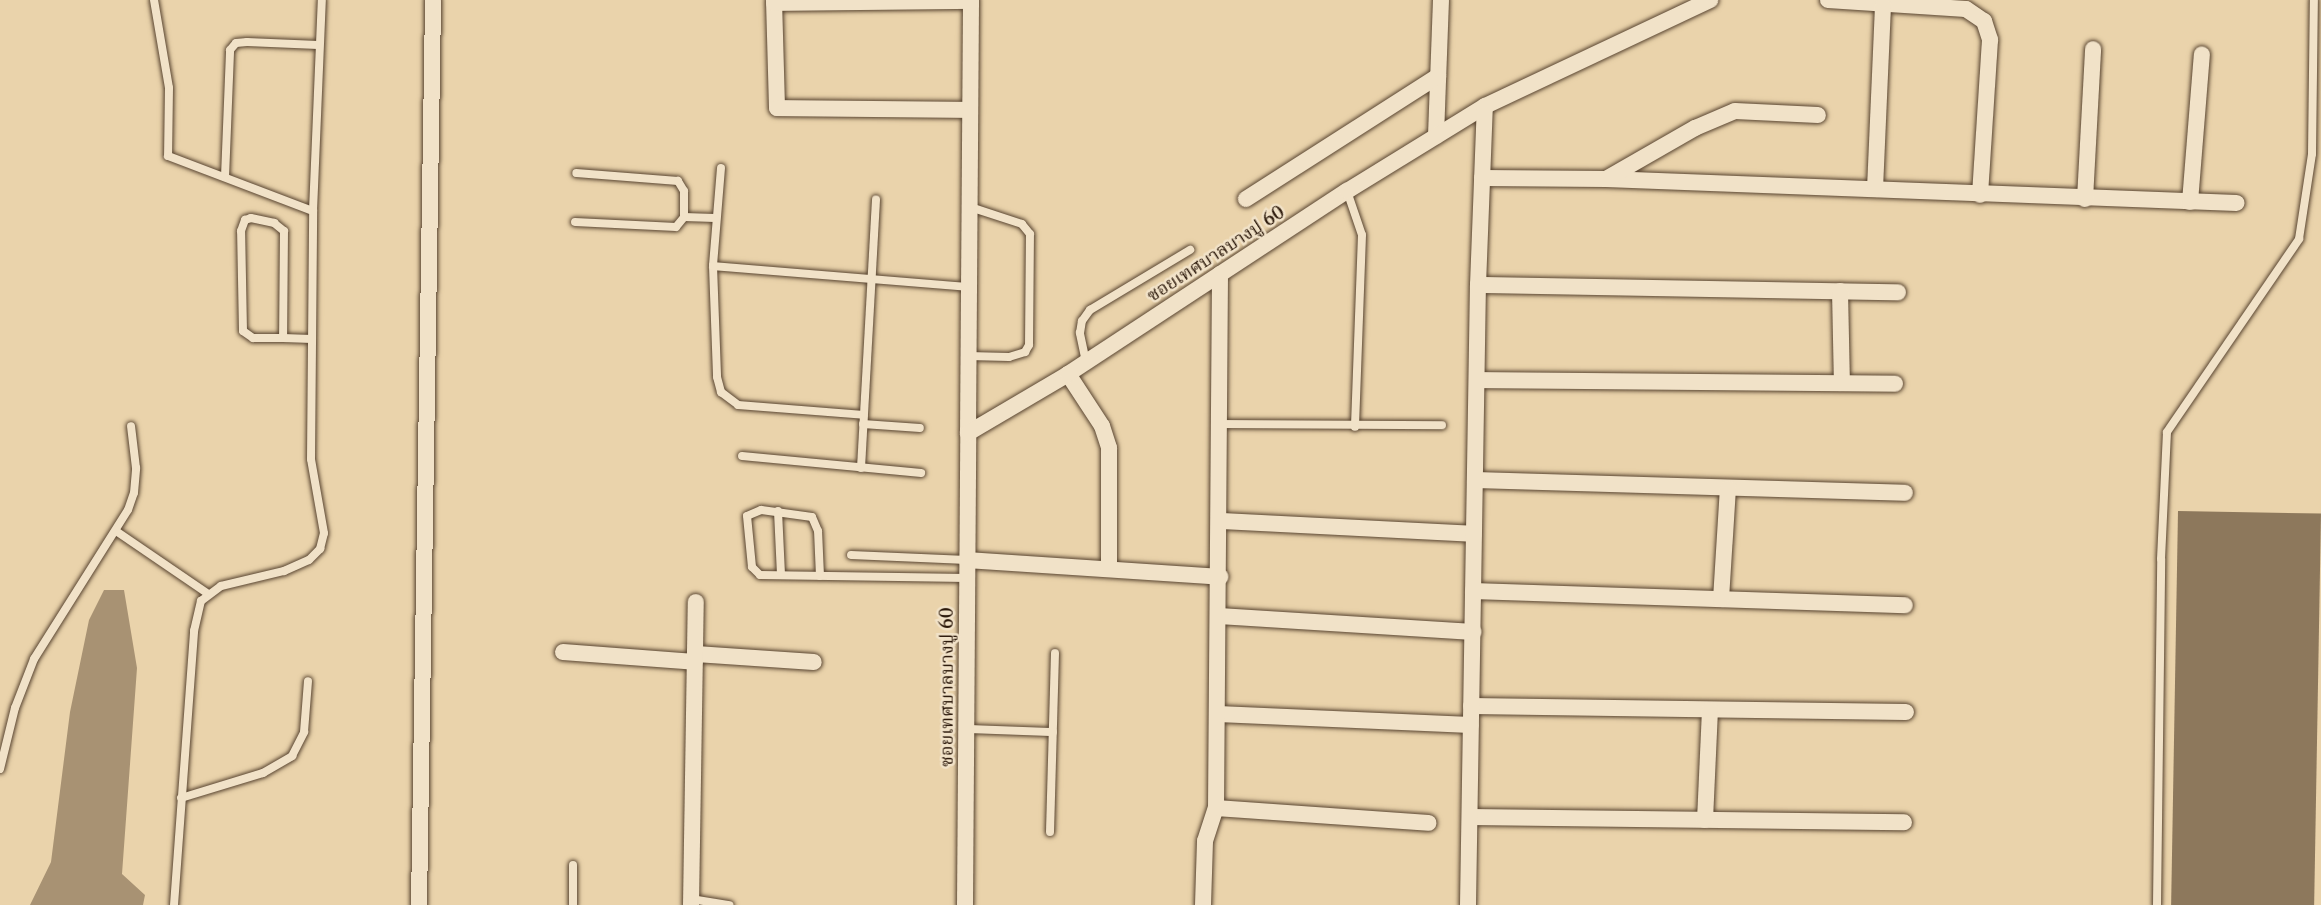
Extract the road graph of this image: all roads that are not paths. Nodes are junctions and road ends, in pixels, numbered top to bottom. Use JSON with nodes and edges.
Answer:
{"nodes":[{"id":1,"x":154,"y":0,"type":"edge"},
{"id":2,"x":322,"y":0,"type":"edge"},
{"id":3,"x":433,"y":0,"type":"edge"},
{"id":4,"x":971,"y":0,"type":"edge"},
{"id":5,"x":1441,"y":0,"type":"edge"},
{"id":6,"x":1710,"y":0,"type":"edge"},
{"id":7,"x":1828,"y":0,"type":"edge"},
{"id":8,"x":2314,"y":0,"type":"edge"},
{"id":9,"x":774,"y":1,"type":"edge"},
{"id":10,"x":1883,"y":6,"type":"junction"},
{"id":11,"x":318,"y":45,"type":"junction"},
{"id":12,"x":2093,"y":49,"type":"dead end"},
{"id":13,"x":2202,"y":54,"type":"dead end"},
{"id":14,"x":1438,"y":76,"type":"junction"},
{"id":15,"x":1485,"y":106,"type":"junction"},
{"id":16,"x":970,"y":110,"type":"junction"},
{"id":17,"x":1818,"y":115,"type":"dead end"},
{"id":18,"x":1436,"y":136,"type":"junction"},
{"id":19,"x":721,"y":168,"type":"dead end"},
{"id":20,"x":576,"y":173,"type":"dead end"},
{"id":21,"x":225,"y":177,"type":"junction"},
{"id":22,"x":1482,"y":178,"type":"junction"},
{"id":23,"x":1606,"y":179,"type":"junction"},
{"id":24,"x":1875,"y":189,"type":"junction"},
{"id":25,"x":1347,"y":191,"type":"junction"},
{"id":26,"x":1980,"y":195,"type":"junction"},
{"id":27,"x":876,"y":199,"type":"dead end"},
{"id":28,"x":1246,"y":199,"type":"dead end"},
{"id":29,"x":2085,"y":199,"type":"junction"},
{"id":30,"x":2190,"y":202,"type":"junction"},
{"id":31,"x":2237,"y":203,"type":"dead end"},
{"id":32,"x":969,"y":207,"type":"junction"},
{"id":33,"x":312,"y":211,"type":"junction"},
{"id":34,"x":684,"y":217,"type":"junction"},
{"id":35,"x":715,"y":218,"type":"junction"},
{"id":36,"x":575,"y":222,"type":"dead end"},
{"id":37,"x":1190,"y":250,"type":"dead end"},
{"id":38,"x":713,"y":266,"type":"junction"},
{"id":39,"x":1220,"y":274,"type":"junction"},
{"id":40,"x":873,"y":279,"type":"junction"},
{"id":41,"x":1478,"y":285,"type":"junction"},
{"id":42,"x":969,"y":287,"type":"junction"},
{"id":43,"x":1840,"y":291,"type":"junction"},
{"id":44,"x":1898,"y":292,"type":"dead end"},
{"id":45,"x":283,"y":338,"type":"junction"},
{"id":46,"x":312,"y":339,"type":"junction"},
{"id":47,"x":968,"y":357,"type":"junction"},
{"id":48,"x":1086,"y":362,"type":"junction"},
{"id":49,"x":1068,"y":374,"type":"junction"},
{"id":50,"x":1477,"y":380,"type":"junction"},
{"id":51,"x":1842,"y":383,"type":"junction"},
{"id":52,"x":1895,"y":384,"type":"dead end"},
{"id":53,"x":864,"y":419,"type":"junction"},
{"id":54,"x":1220,"y":424,"type":"junction"},
{"id":55,"x":1442,"y":425,"type":"dead end"},
{"id":56,"x":131,"y":426,"type":"dead end"},
{"id":57,"x":1355,"y":427,"type":"junction"},
{"id":58,"x":920,"y":428,"type":"dead end"},
{"id":59,"x":968,"y":433,"type":"junction"},
{"id":60,"x":742,"y":456,"type":"dead end"},
{"id":61,"x":861,"y":468,"type":"junction"},
{"id":62,"x":921,"y":473,"type":"dead end"},
{"id":63,"x":1475,"y":480,"type":"junction"},
{"id":64,"x":1728,"y":488,"type":"junction"},
{"id":65,"x":1905,"y":493,"type":"dead end"},
{"id":66,"x":778,"y":511,"type":"junction"},
{"id":67,"x":1220,"y":521,"type":"junction"},
{"id":68,"x":116,"y":531,"type":"junction"},
{"id":69,"x":1474,"y":534,"type":"junction"},
{"id":70,"x":851,"y":555,"type":"dead end"},
{"id":71,"x":967,"y":560,"type":"junction"},
{"id":72,"x":1109,"y":568,"type":"junction"},
{"id":73,"x":781,"y":575,"type":"junction"},
{"id":74,"x":820,"y":576,"type":"junction"},
{"id":75,"x":1220,"y":577,"type":"junction"},
{"id":76,"x":967,"y":578,"type":"junction"},
{"id":77,"x":1473,"y":591,"type":"junction"},
{"id":78,"x":207,"y":593,"type":"junction"},
{"id":79,"x":1721,"y":599,"type":"junction"},
{"id":80,"x":696,"y":602,"type":"dead end"},
{"id":81,"x":1905,"y":605,"type":"dead end"},
{"id":82,"x":1219,"y":616,"type":"junction"},
{"id":83,"x":1473,"y":632,"type":"junction"},
{"id":84,"x":563,"y":652,"type":"dead end"},
{"id":85,"x":1055,"y":653,"type":"dead end"},
{"id":86,"x":695,"y":658,"type":"junction"},
{"id":87,"x":814,"y":662,"type":"dead end"},
{"id":88,"x":308,"y":681,"type":"dead end"},
{"id":89,"x":1471,"y":706,"type":"junction"},
{"id":90,"x":1710,"y":710,"type":"junction"},
{"id":91,"x":1906,"y":712,"type":"dead end"},
{"id":92,"x":1218,"y":714,"type":"junction"},
{"id":93,"x":1471,"y":725,"type":"junction"},
{"id":94,"x":966,"y":729,"type":"junction"},
{"id":95,"x":1053,"y":732,"type":"junction"},
{"id":96,"x":0,"y":769,"type":"edge"},
{"id":97,"x":181,"y":798,"type":"junction"},
{"id":98,"x":1216,"y":808,"type":"junction"},
{"id":99,"x":1470,"y":817,"type":"junction"},
{"id":100,"x":1705,"y":820,"type":"junction"},
{"id":101,"x":1904,"y":822,"type":"dead end"},
{"id":102,"x":1428,"y":823,"type":"dead end"},
{"id":103,"x":1050,"y":832,"type":"dead end"},
{"id":104,"x":573,"y":865,"type":"dead end"},
{"id":105,"x":691,"y":902,"type":"edge"},
{"id":106,"x":174,"y":905,"type":"edge"},
{"id":107,"x":419,"y":905,"type":"edge"},
{"id":108,"x":573,"y":905,"type":"edge"},
{"id":109,"x":730,"y":905,"type":"edge"},
{"id":110,"x":964,"y":905,"type":"edge"},
{"id":111,"x":1203,"y":905,"type":"edge"},
{"id":112,"x":1468,"y":905,"type":"edge"},
{"id":113,"x":2157,"y":905,"type":"edge"}],
"edges":[{"from":1,"to":21,"type":"lane"},
{"from":2,"to":11,"type":"lane"},
{"from":3,"to":107,"type":"street"},
{"from":4,"to":9,"type":"street"},
{"from":4,"to":16,"type":"street","name":"ซอยเทศบาลบางปู 60"},
{"from":5,"to":14,"type":"street"},
{"from":6,"to":15,"type":"street","name":"ซอยเทศบาลบางปู 60"},
{"from":7,"to":10,"type":"street"},
{"from":8,"to":113,"type":"lane"},
{"from":9,"to":16,"type":"street"},
{"from":10,"to":24,"type":"street"},
{"from":10,"to":26,"type":"street"},
{"from":11,"to":21,"type":"lane"},
{"from":11,"to":33,"type":"lane"},
{"from":12,"to":29,"type":"street"},
{"from":13,"to":30,"type":"street"},
{"from":14,"to":18,"type":"street"},
{"from":14,"to":28,"type":"street"},
{"from":15,"to":18,"type":"street","name":"ซอยเทศบาลบางปู 60"},
{"from":15,"to":22,"type":"street"},
{"from":16,"to":32,"type":"street","name":"ซอยเทศบาลบางปู 60"},
{"from":17,"to":23,"type":"street"},
{"from":18,"to":25,"type":"street","name":"ซอยเทศบาลบางปู 60"},
{"from":19,"to":35,"type":"lane"},
{"from":20,"to":34,"type":"lane"},
{"from":21,"to":33,"type":"lane"},
{"from":22,"to":23,"type":"street"},
{"from":22,"to":41,"type":"street"},
{"from":23,"to":24,"type":"street"},
{"from":24,"to":26,"type":"street"},
{"from":25,"to":39,"type":"street","name":"ซอยเทศบาลบางปู 60"},
{"from":25,"to":57,"type":"lane"},
{"from":26,"to":29,"type":"street"},
{"from":27,"to":40,"type":"lane"},
{"from":29,"to":30,"type":"street"},
{"from":30,"to":31,"type":"street"},
{"from":32,"to":42,"type":"street","name":"ซอยเทศบาลบางปู 60"},
{"from":32,"to":47,"type":"lane"},
{"from":33,"to":46,"type":"lane"},
{"from":34,"to":35,"type":"lane"},
{"from":34,"to":36,"type":"lane"},
{"from":35,"to":38,"type":"lane"},
{"from":37,"to":48,"type":"lane"},
{"from":38,"to":40,"type":"lane"},
{"from":38,"to":53,"type":"lane"},
{"from":39,"to":48,"type":"street","name":"ซอยเทศบาลบางปู 60"},
{"from":39,"to":54,"type":"street"},
{"from":40,"to":42,"type":"lane"},
{"from":40,"to":53,"type":"lane"},
{"from":41,"to":43,"type":"street"},
{"from":41,"to":50,"type":"street"},
{"from":42,"to":47,"type":"street","name":"ซอยเทศบาลบางปู 60"},
{"from":43,"to":44,"type":"street"},
{"from":43,"to":51,"type":"street"},
{"from":45,"to":45,"type":"lane"},
{"from":45,"to":46,"type":"lane"},
{"from":46,"to":78,"type":"lane"},
{"from":47,"to":59,"type":"street","name":"ซอยเทศบาลบางปู 60"},
{"from":48,"to":49,"type":"street","name":"ซอยเทศบาลบางปู 60"},
{"from":49,"to":59,"type":"street","name":"ซอยเทศบาลบางปู 60"},
{"from":49,"to":72,"type":"street"},
{"from":50,"to":51,"type":"street"},
{"from":50,"to":63,"type":"street"},
{"from":51,"to":52,"type":"street"},
{"from":53,"to":58,"type":"lane"},
{"from":53,"to":61,"type":"lane"},
{"from":54,"to":57,"type":"lane"},
{"from":54,"to":67,"type":"street"},
{"from":55,"to":57,"type":"lane"},
{"from":56,"to":68,"type":"lane"},
{"from":59,"to":71,"type":"street","name":"ซอยเทศบาลบางปู 60"},
{"from":60,"to":61,"type":"lane"},
{"from":61,"to":62,"type":"lane"},
{"from":63,"to":64,"type":"street"},
{"from":63,"to":69,"type":"street"},
{"from":64,"to":65,"type":"street"},
{"from":64,"to":79,"type":"street"},
{"from":66,"to":73,"type":"lane"},
{"from":66,"to":73,"type":"lane"},
{"from":66,"to":74,"type":"lane"},
{"from":67,"to":69,"type":"street"},
{"from":67,"to":75,"type":"street"},
{"from":68,"to":78,"type":"lane"},
{"from":68,"to":96,"type":"lane"},
{"from":69,"to":77,"type":"street"},
{"from":70,"to":71,"type":"lane"},
{"from":71,"to":72,"type":"street"},
{"from":71,"to":76,"type":"street","name":"ซอยเทศบาลบางปู 60"},
{"from":72,"to":75,"type":"street"},
{"from":73,"to":74,"type":"lane"},
{"from":74,"to":76,"type":"lane"},
{"from":75,"to":82,"type":"street"},
{"from":76,"to":94,"type":"street","name":"ซอยเทศบาลบางปู 60"},
{"from":77,"to":79,"type":"street"},
{"from":77,"to":83,"type":"street"},
{"from":78,"to":97,"type":"lane"},
{"from":79,"to":81,"type":"street"},
{"from":80,"to":86,"type":"street"},
{"from":82,"to":83,"type":"street"},
{"from":82,"to":92,"type":"street"},
{"from":83,"to":89,"type":"street"},
{"from":84,"to":86,"type":"street"},
{"from":85,"to":95,"type":"lane"},
{"from":86,"to":87,"type":"street"},
{"from":86,"to":105,"type":"street"},
{"from":88,"to":97,"type":"lane"},
{"from":89,"to":90,"type":"street"},
{"from":89,"to":93,"type":"street"},
{"from":90,"to":91,"type":"street"},
{"from":90,"to":100,"type":"street"},
{"from":92,"to":93,"type":"street"},
{"from":92,"to":98,"type":"street"},
{"from":93,"to":99,"type":"street"},
{"from":94,"to":95,"type":"lane"},
{"from":94,"to":110,"type":"street","name":"ซอยเทศบาลบางปู 60"},
{"from":95,"to":103,"type":"lane"},
{"from":97,"to":106,"type":"lane"},
{"from":98,"to":102,"type":"street"},
{"from":98,"to":111,"type":"street"},
{"from":99,"to":100,"type":"street"},
{"from":99,"to":112,"type":"street"},
{"from":100,"to":101,"type":"street"},
{"from":104,"to":108,"type":"lane"},
{"from":105,"to":109,"type":"lane"}]}
